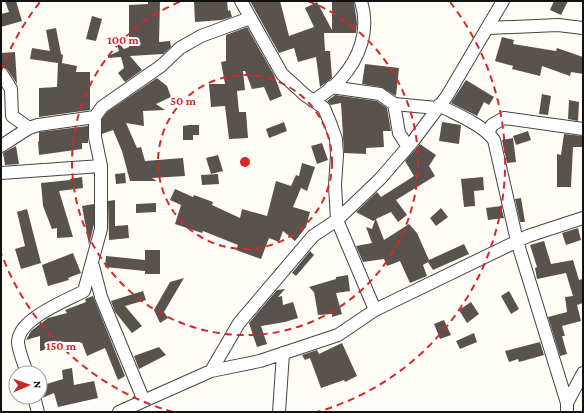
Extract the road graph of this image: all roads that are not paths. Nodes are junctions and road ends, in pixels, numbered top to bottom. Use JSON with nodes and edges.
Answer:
{"nodes":[{"id":1,"x":241,"y":1,"type":"edge"},
{"id":2,"x":361,"y":1,"type":"edge"},
{"id":3,"x":503,"y":1,"type":"edge"},
{"id":4,"x":250,"y":18,"type":"junction"},
{"id":5,"x":488,"y":28,"type":"junction"},
{"id":6,"x":583,"y":28,"type":"edge"},
{"id":7,"x":1,"y":72,"type":"edge"},
{"id":8,"x":331,"y":87,"type":"junction"},
{"id":9,"x":313,"y":101,"type":"junction"},
{"id":10,"x":394,"y":104,"type":"junction"},
{"id":11,"x":438,"y":107,"type":"junction"},
{"id":12,"x":95,"y":117,"type":"junction"},
{"id":13,"x":29,"y":128,"type":"junction"},
{"id":14,"x":583,"y":129,"type":"edge"},
{"id":15,"x":488,"y":133,"type":"junction"},
{"id":16,"x":1,"y":146,"type":"edge"},
{"id":17,"x":408,"y":147,"type":"junction"},
{"id":18,"x":101,"y":166,"type":"junction"},
{"id":19,"x":1,"y":173,"type":"edge"},
{"id":20,"x":583,"y":218,"type":"edge"},
{"id":21,"x":337,"y":220,"type":"junction"},
{"id":22,"x":517,"y":241,"type":"junction"},
{"id":23,"x":93,"y":264,"type":"junction"},
{"id":24,"x":375,"y":310,"type":"junction"},
{"id":25,"x":283,"y":353,"type":"junction"},
{"id":26,"x":25,"y":365,"type":"edge"},
{"id":27,"x":211,"y":371,"type":"junction"},
{"id":28,"x":583,"y":373,"type":"edge"},
{"id":29,"x":144,"y":401,"type":"junction"},
{"id":30,"x":567,"y":408,"type":"edge"},
{"id":31,"x":119,"y":412,"type":"edge"},
{"id":32,"x":279,"y":412,"type":"edge"}],
"edges":[{"from":1,"to":4,"type":"street"},
{"from":2,"to":8,"type":"street"},
{"from":3,"to":5,"type":"street"},
{"from":4,"to":9,"type":"street"},
{"from":4,"to":12,"type":"street"},
{"from":5,"to":6,"type":"street"},
{"from":5,"to":11,"type":"street"},
{"from":7,"to":13,"type":"street"},
{"from":8,"to":9,"type":"street"},
{"from":8,"to":10,"type":"street"},
{"from":9,"to":21,"type":"street"},
{"from":10,"to":11,"type":"street"},
{"from":10,"to":17,"type":"street"},
{"from":11,"to":15,"type":"street"},
{"from":11,"to":17,"type":"street"},
{"from":12,"to":13,"type":"street"},
{"from":12,"to":18,"type":"street"},
{"from":13,"to":16,"type":"street"},
{"from":14,"to":15,"type":"street"},
{"from":15,"to":22,"type":"street"},
{"from":17,"to":21,"type":"street"},
{"from":18,"to":19,"type":"street"},
{"from":18,"to":23,"type":"street"},
{"from":20,"to":22,"type":"street"},
{"from":21,"to":24,"type":"street"},
{"from":21,"to":27,"type":"street"},
{"from":22,"to":24,"type":"street"},
{"from":22,"to":30,"type":"street"},
{"from":23,"to":26,"type":"street"},
{"from":23,"to":29,"type":"street"},
{"from":24,"to":25,"type":"street"},
{"from":25,"to":27,"type":"street"},
{"from":25,"to":32,"type":"street"},
{"from":27,"to":29,"type":"street"},
{"from":28,"to":30,"type":"street"},
{"from":29,"to":31,"type":"street"}]}
